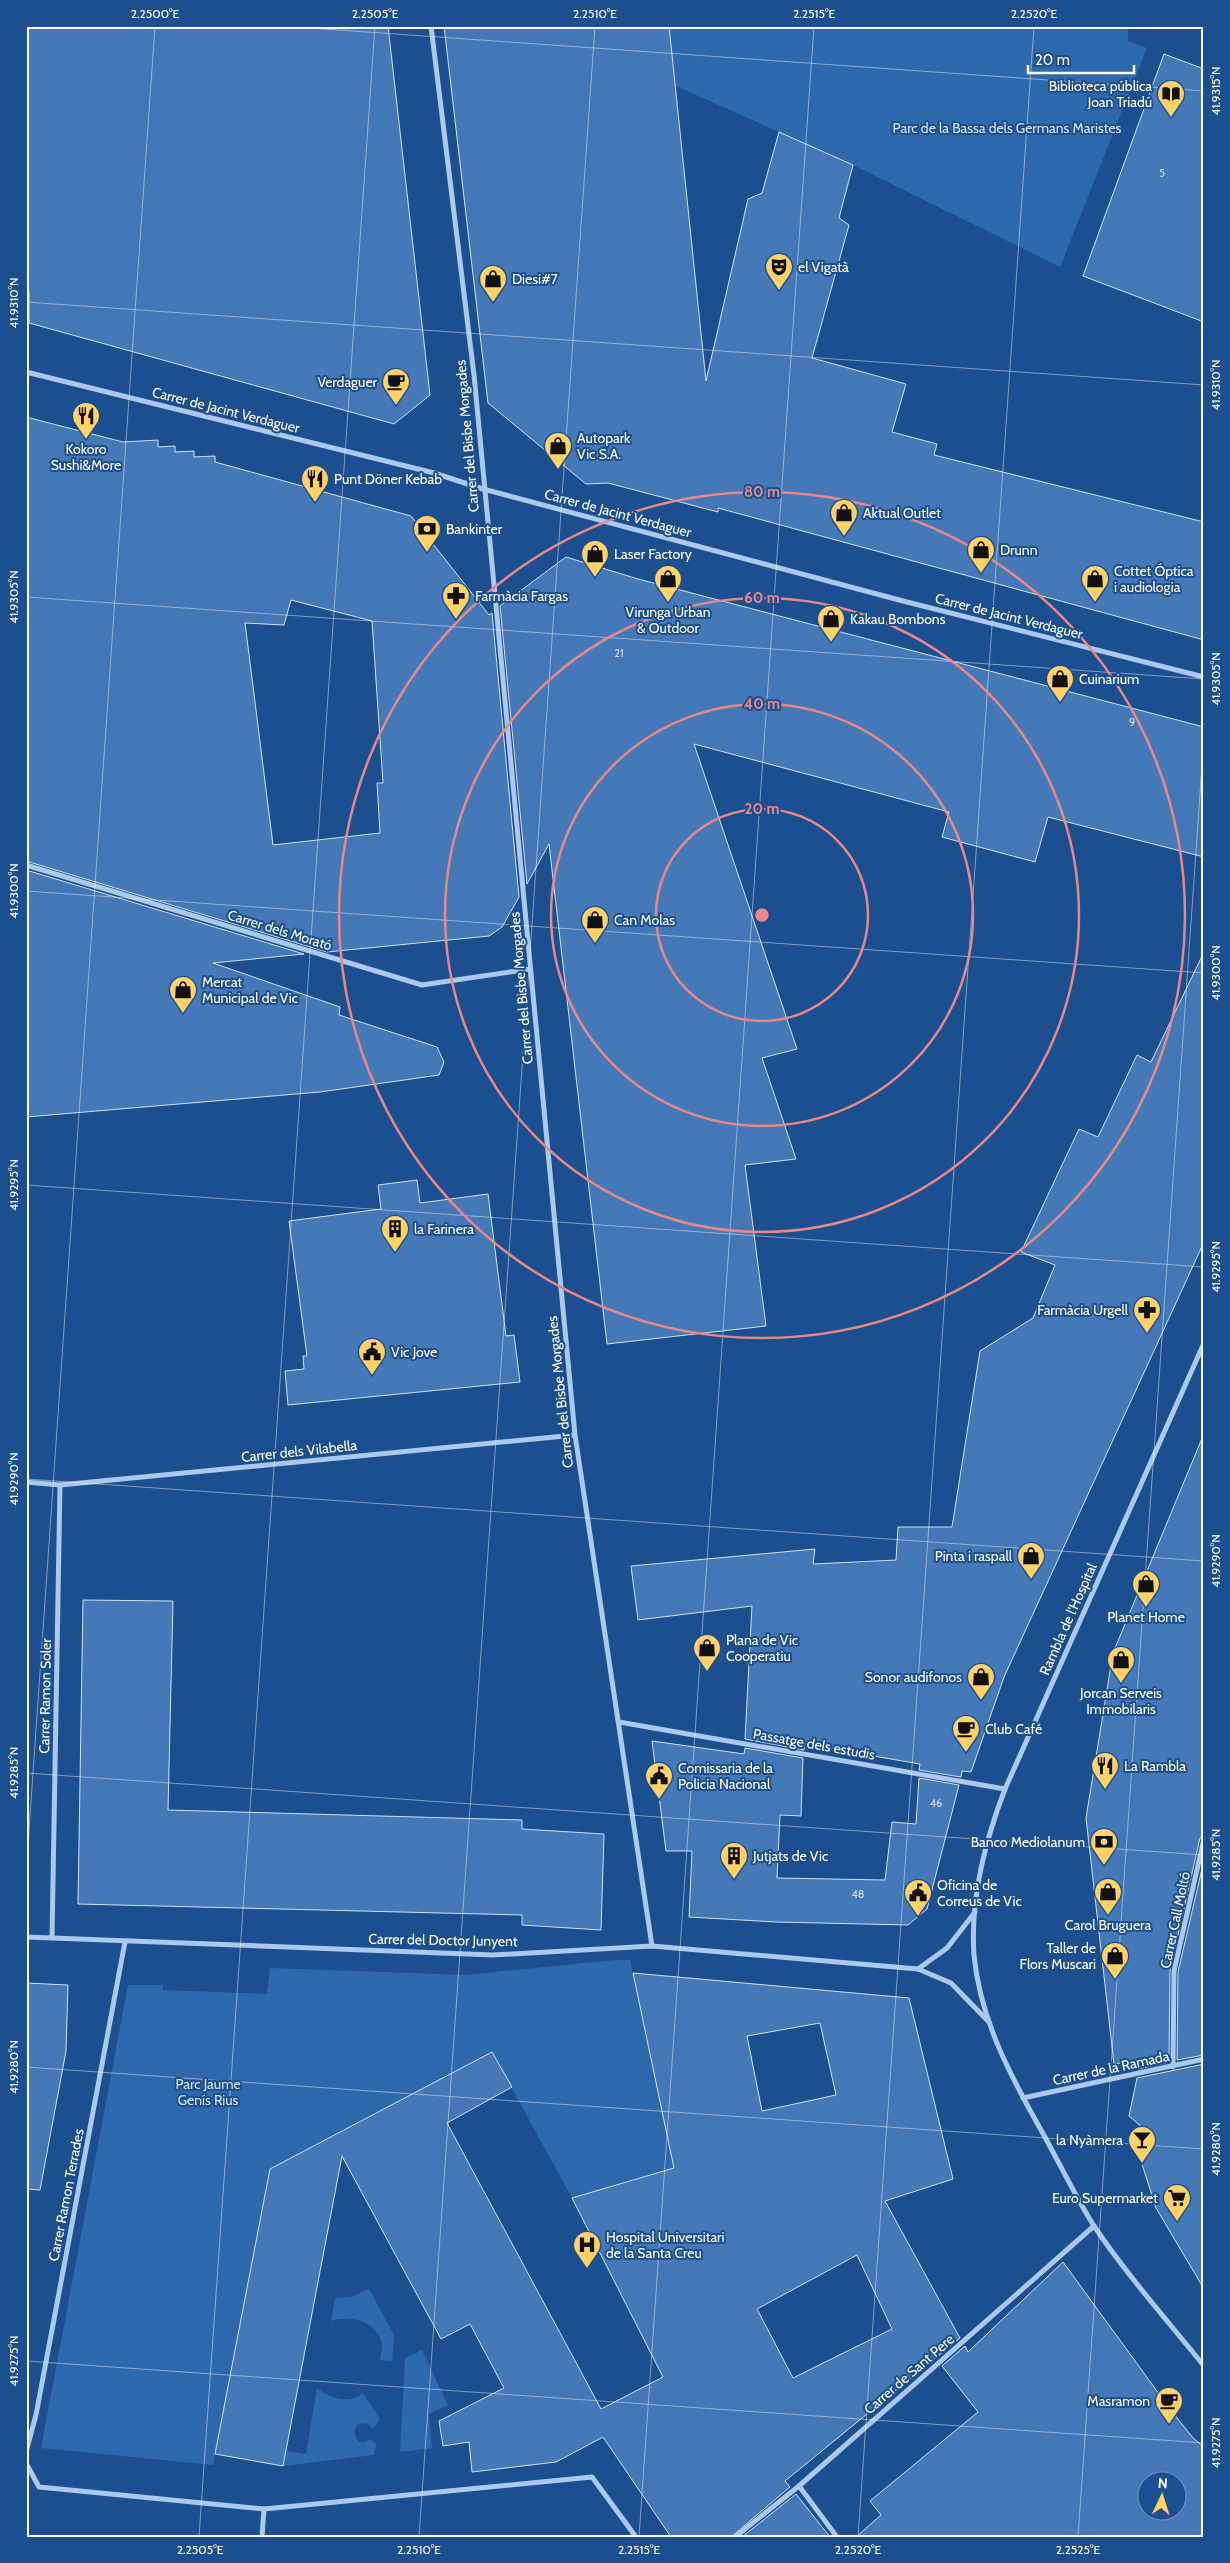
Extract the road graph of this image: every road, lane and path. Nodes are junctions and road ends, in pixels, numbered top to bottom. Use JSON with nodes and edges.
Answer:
{"nodes":[{"id":1,"x":430,"y":26,"type":"edge"},
{"id":2,"x":26,"y":372,"type":"edge"},
{"id":3,"x":483,"y":489,"type":"junction"},
{"id":4,"x":1204,"y":677,"type":"edge"},
{"id":5,"x":26,"y":865,"type":"edge"},
{"id":6,"x":530,"y":969,"type":"junction"},
{"id":7,"x":1204,"y":1343,"type":"edge"},
{"id":8,"x":575,"y":1435,"type":"junction"},
{"id":9,"x":26,"y":1482,"type":"edge"},
{"id":10,"x":60,"y":1485,"type":"junction"},
{"id":11,"x":619,"y":1722,"type":"junction"},
{"id":12,"x":1004,"y":1789,"type":"junction"},
{"id":13,"x":1204,"y":1839,"type":"edge"},
{"id":14,"x":976,"y":1912,"type":"junction"},
{"id":15,"x":26,"y":1937,"type":"edge"},
{"id":16,"x":52,"y":1938,"type":"junction"},
{"id":17,"x":125,"y":1942,"type":"junction"},
{"id":18,"x":652,"y":1946,"type":"junction"},
{"id":19,"x":918,"y":1969,"type":"junction"},
{"id":20,"x":988,"y":2022,"type":"junction"},
{"id":21,"x":1204,"y":2059,"type":"edge"},
{"id":22,"x":1173,"y":2067,"type":"junction"},
{"id":23,"x":1023,"y":2098,"type":"junction"},
{"id":24,"x":1094,"y":2226,"type":"junction"},
{"id":25,"x":1204,"y":2366,"type":"edge"},
{"id":26,"x":26,"y":2452,"type":"edge"},
{"id":27,"x":26,"y":2464,"type":"edge"},
{"id":28,"x":799,"y":2486,"type":"junction"},
{"id":29,"x":264,"y":2510,"type":"junction"},
{"id":30,"x":262,"y":2537,"type":"edge"},
{"id":31,"x":636,"y":2537,"type":"edge"},
{"id":32,"x":735,"y":2537,"type":"edge"},
{"id":33,"x":837,"y":2537,"type":"edge"}],
"edges":[{"from":1,"to":3,"type":"street","name":"Carrer del Bisbe Morgades"},
{"from":2,"to":3,"type":"street","name":"Carrer de Jacint Verdaguer"},
{"from":3,"to":4,"type":"street","name":"Carrer de Jacint Verdaguer"},
{"from":3,"to":6,"type":"street","name":"Carrer del Bisbe Morgades"},
{"from":5,"to":6,"type":"street","name":"Carrer dels Morató"},
{"from":6,"to":8,"type":"street","name":"Carrer del Bisbe Morgades"},
{"from":7,"to":12,"type":"street","name":"Rambla de l'Hospital"},
{"from":8,"to":10,"type":"street","name":"Carrer dels Vilabella"},
{"from":8,"to":11,"type":"street","name":"Carrer del Bisbe Morgades"},
{"from":9,"to":10,"type":"street","name":"Carrer dels Vilabella"},
{"from":10,"to":16,"type":"street","name":"Carrer Ramon Soler"},
{"from":11,"to":12,"type":"street","name":"Passatge dels estudis"},
{"from":11,"to":18,"type":"street","name":"Carrer del Bisbe Morgades"},
{"from":12,"to":14,"type":"street","name":"Rambla de l'Hospital"},
{"from":13,"to":22,"type":"street","name":"Carrer Call Moltó"},
{"from":14,"to":19,"type":"street"},
{"from":14,"to":20,"type":"street","name":"Rambla de l'Hospital"},
{"from":15,"to":16,"type":"street","name":"Carrer del Doctor Junyent"},
{"from":16,"to":17,"type":"street","name":"Carrer del Doctor Junyent"},
{"from":17,"to":18,"type":"street","name":"Carrer del Doctor Junyent"},
{"from":17,"to":26,"type":"street","name":"Carrer Ramon Terrades"},
{"from":18,"to":19,"type":"street","name":"Carrer del Doctor Junyent"},
{"from":19,"to":20,"type":"street","name":"Rambla de l'Hospital"},
{"from":20,"to":23,"type":"street","name":"Rambla de l'Hospital"},
{"from":21,"to":22,"type":"street","name":"Carrer de la Ramada"},
{"from":22,"to":23,"type":"street","name":"Carrer de la Ramada"},
{"from":23,"to":24,"type":"street","name":"Rambla de l'Hospital"},
{"from":24,"to":25,"type":"street","name":"Rambla de l'Hospital"},
{"from":24,"to":28,"type":"street","name":"Carrer de Sant Pere"},
{"from":27,"to":29,"type":"street"},
{"from":28,"to":32,"type":"street","name":"Carrer de Sant Pere"},
{"from":28,"to":33,"type":"street"},
{"from":29,"to":30,"type":"street"},
{"from":29,"to":31,"type":"street"}]}
